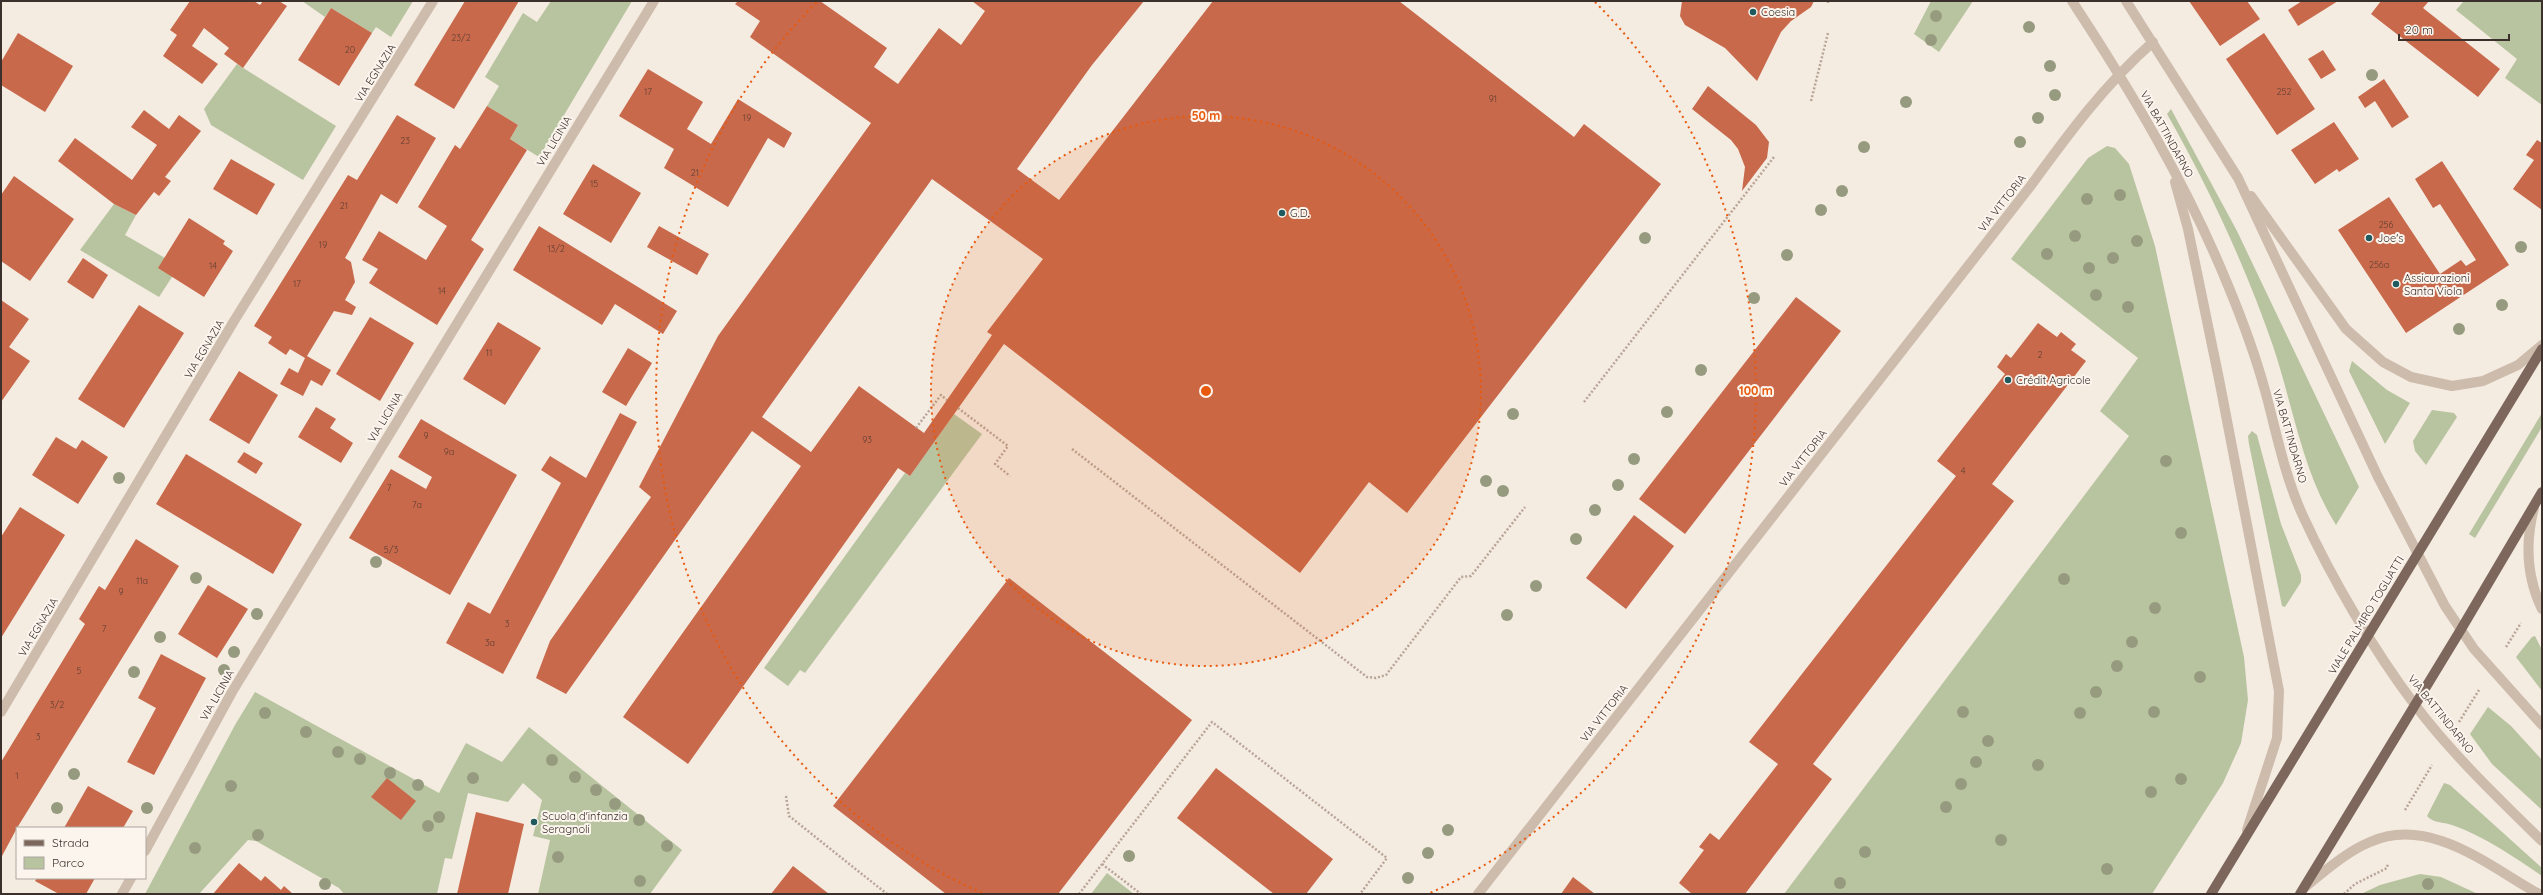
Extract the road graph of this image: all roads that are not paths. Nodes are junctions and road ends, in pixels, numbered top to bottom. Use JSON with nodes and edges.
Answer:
{"nodes":[{"id":1,"x":433,"y":1,"type":"edge"},
{"id":2,"x":654,"y":1,"type":"edge"},
{"id":3,"x":2072,"y":1,"type":"edge"},
{"id":4,"x":2126,"y":1,"type":"edge"},
{"id":5,"x":2153,"y":42,"type":"junction"},
{"id":6,"x":2119,"y":73,"type":"junction"},
{"id":7,"x":2168,"y":159,"type":"junction"},
{"id":8,"x":2238,"y":178,"type":"junction"},
{"id":9,"x":2542,"y":345,"type":"edge"},
{"id":10,"x":2542,"y":349,"type":"edge"},
{"id":11,"x":2542,"y":492,"type":"edge"},
{"id":12,"x":2536,"y":502,"type":"junction"},
{"id":13,"x":2417,"y":555,"type":"junction"},
{"id":14,"x":2542,"y":609,"type":"edge"},
{"id":15,"x":2460,"y":631,"type":"junction"},
{"id":16,"x":2368,"y":634,"type":"junction"},
{"id":17,"x":2415,"y":705,"type":"junction"},
{"id":18,"x":1,"y":712,"type":"edge"},
{"id":19,"x":2542,"y":725,"type":"edge"},
{"id":20,"x":2542,"y":841,"type":"edge"},
{"id":21,"x":2241,"y":846,"type":"junction"},
{"id":22,"x":146,"y":849,"type":"edge"},
{"id":23,"x":130,"y":879,"type":"edge"},
{"id":24,"x":2302,"y":891,"type":"edge"},
{"id":25,"x":122,"y":894,"type":"edge"},
{"id":26,"x":1478,"y":894,"type":"edge"},
{"id":27,"x":2211,"y":894,"type":"edge"},
{"id":28,"x":2539,"y":894,"type":"edge"}],
"edges":[{"from":1,"to":18,"type":"street","name":"VIA EGNAZIA"},
{"from":2,"to":22,"type":"street","name":"VIA LICINIA"},
{"from":3,"to":6,"type":"street","name":"VIA BATTINDARNO"},
{"from":4,"to":5,"type":"street"},
{"from":5,"to":6,"type":"street","name":"VIA VITTORIA"},
{"from":5,"to":8,"type":"street"},
{"from":6,"to":7,"type":"street","name":"VIA BATTINDARNO"},
{"from":6,"to":26,"type":"street","name":"VIA VITTORIA"},
{"from":7,"to":16,"type":"street","name":"VIA BATTINDARNO"},
{"from":7,"to":21,"type":"street"},
{"from":8,"to":9,"type":"street"},
{"from":8,"to":13,"type":"street"},
{"from":10,"to":13,"type":"main road","name":"VIALE PALMIRO TOGLIATTI"},
{"from":11,"to":12,"type":"main road"},
{"from":12,"to":14,"type":"street"},
{"from":12,"to":15,"type":"main road"},
{"from":13,"to":15,"type":"street"},
{"from":13,"to":16,"type":"main road","name":"VIALE PALMIRO TOGLIATTI"},
{"from":15,"to":17,"type":"main road"},
{"from":15,"to":19,"type":"street"},
{"from":16,"to":17,"type":"street","name":"VIA BATTINDARNO"},
{"from":16,"to":21,"type":"main road","name":"VIALE PALMIRO TOGLIATTI"},
{"from":17,"to":20,"type":"street","name":"VIA BATTINDARNO"},
{"from":17,"to":24,"type":"main road"},
{"from":21,"to":27,"type":"main road","name":"VIALE PALMIRO TOGLIATTI"},
{"from":23,"to":25,"type":"street"},
{"from":24,"to":28,"type":"street"}]}
